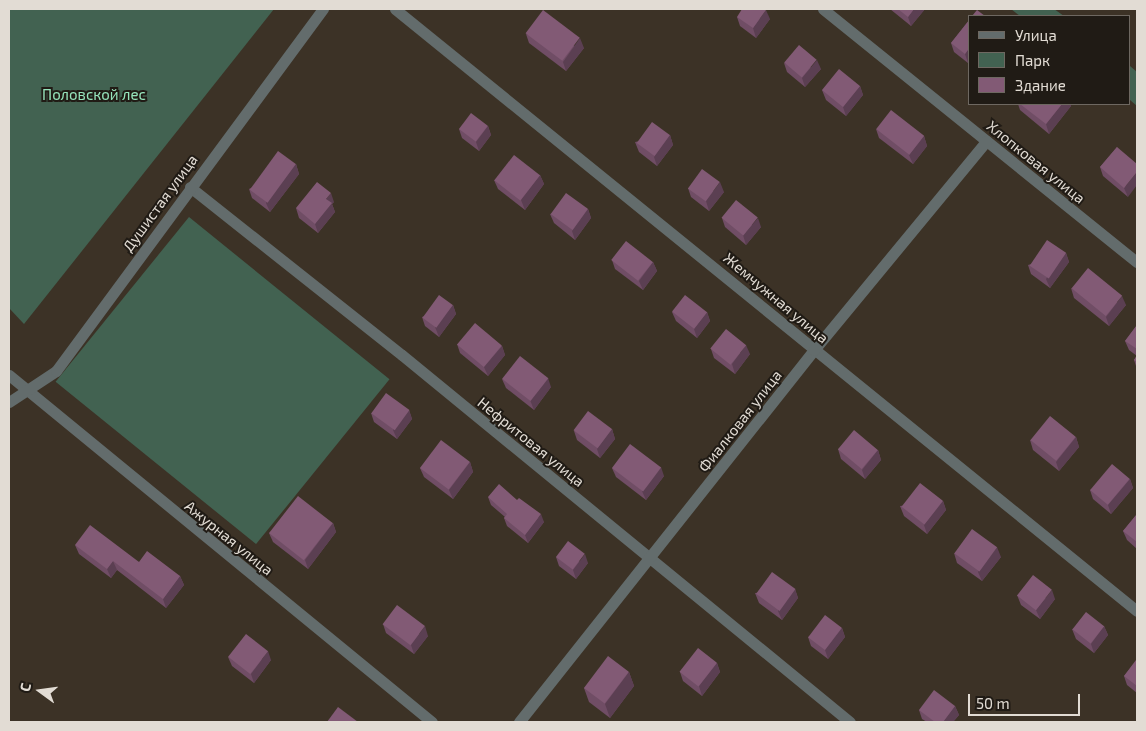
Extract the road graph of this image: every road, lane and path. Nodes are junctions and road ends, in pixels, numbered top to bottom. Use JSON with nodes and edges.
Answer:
{"nodes":[{"id":1,"x":323,"y":9,"type":"edge"},
{"id":2,"x":395,"y":9,"type":"edge"},
{"id":3,"x":823,"y":9,"type":"edge"},
{"id":4,"x":986,"y":141,"type":"junction"},
{"id":5,"x":190,"y":187,"type":"junction"},
{"id":6,"x":1137,"y":262,"type":"edge"},
{"id":7,"x":814,"y":350,"type":"junction"},
{"id":8,"x":9,"y":375,"type":"edge"},
{"id":9,"x":29,"y":392,"type":"junction"},
{"id":10,"x":9,"y":402,"type":"edge"},
{"id":11,"x":651,"y":560,"type":"junction"},
{"id":12,"x":1137,"y":612,"type":"edge"},
{"id":13,"x":432,"y":722,"type":"edge"},
{"id":14,"x":519,"y":722,"type":"edge"},
{"id":15,"x":850,"y":722,"type":"edge"}],
"edges":[{"from":1,"to":5,"type":"street","name":"Душистая улица"},
{"from":2,"to":7,"type":"street","name":"Жемчужная улица"},
{"from":3,"to":4,"type":"street","name":"Хлопковая улица"},
{"from":4,"to":6,"type":"street","name":"Хлопковая улица"},
{"from":4,"to":7,"type":"street","name":"Фиалковая улица"},
{"from":5,"to":9,"type":"street","name":"Душистая улица"},
{"from":5,"to":11,"type":"street","name":"Нефритовая улица"},
{"from":7,"to":11,"type":"street","name":"Фиалковая улица"},
{"from":7,"to":12,"type":"street","name":"Жемчужная улица"},
{"from":8,"to":9,"type":"street","name":"Ажурная улица"},
{"from":9,"to":10,"type":"street","name":"Душистая улица"},
{"from":9,"to":13,"type":"street","name":"Ажурная улица"},
{"from":11,"to":14,"type":"street","name":"Фиалковая улица"},
{"from":11,"to":15,"type":"street","name":"Нефритовая улица"}]}
